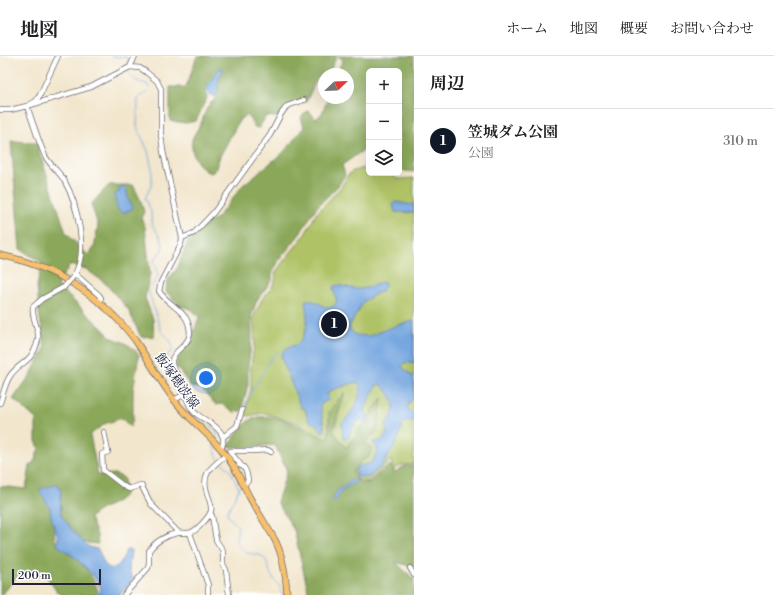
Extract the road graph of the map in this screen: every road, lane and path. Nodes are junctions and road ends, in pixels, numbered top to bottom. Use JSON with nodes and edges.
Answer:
{"nodes":[{"id":1,"x":58,"y":56,"type":"edge"},
{"id":2,"x":134,"y":56,"type":"edge"},
{"id":3,"x":130,"y":67,"type":"junction"},
{"id":4,"x":304,"y":100,"type":"dead end"},
{"id":5,"x":27,"y":106,"type":"junction"},
{"id":6,"x":0,"y":110,"type":"edge"},
{"id":7,"x":182,"y":238,"type":"junction"},
{"id":8,"x":0,"y":255,"type":"edge"},
{"id":9,"x":74,"y":275,"type":"junction"},
{"id":10,"x":100,"y":302,"type":"junction"},
{"id":11,"x":185,"y":394,"type":"junction"},
{"id":12,"x":174,"y":400,"type":"junction"},
{"id":13,"x":0,"y":403,"type":"edge"},
{"id":14,"x":242,"y":410,"type":"dead end"},
{"id":15,"x":104,"y":432,"type":"dead end"},
{"id":16,"x":223,"y":438,"type":"junction"},
{"id":17,"x":221,"y":449,"type":"junction"},
{"id":18,"x":271,"y":452,"type":"dead end"},
{"id":19,"x":226,"y":455,"type":"junction"},
{"id":20,"x":240,"y":464,"type":"junction"},
{"id":21,"x":234,"y":467,"type":"junction"},
{"id":22,"x":243,"y":485,"type":"junction"},
{"id":23,"x":210,"y":513,"type":"junction"},
{"id":24,"x":178,"y":532,"type":"junction"},
{"id":25,"x":190,"y":533,"type":"junction"},
{"id":26,"x":410,"y":568,"type":"dead end"},
{"id":27,"x":414,"y":575,"type":"edge"},
{"id":28,"x":124,"y":595,"type":"edge"},
{"id":29,"x":208,"y":595,"type":"edge"},
{"id":30,"x":229,"y":595,"type":"edge"},
{"id":31,"x":287,"y":595,"type":"edge"}],
"edges":[{"from":1,"to":5,"type":"street"},
{"from":2,"to":3,"type":"street"},
{"from":3,"to":5,"type":"street"},
{"from":3,"to":7,"type":"street"},
{"from":4,"to":7,"type":"street"},
{"from":5,"to":6,"type":"street"},
{"from":5,"to":9,"type":"street"},
{"from":7,"to":11,"type":"street"},
{"from":8,"to":10,"type":"main road","name":"飯塚穂波線"},
{"from":9,"to":10,"type":"street"},
{"from":9,"to":13,"type":"street","bridge":true},
{"from":10,"to":12,"type":"main road","name":"飯塚穂波線"},
{"from":11,"to":12,"type":"street"},
{"from":11,"to":16,"type":"street"},
{"from":12,"to":17,"type":"main road","name":"飯塚穂波線"},
{"from":14,"to":16,"type":"street"},
{"from":15,"to":24,"type":"street"},
{"from":16,"to":17,"type":"street"},
{"from":17,"to":19,"type":"main road","name":"飯塚穂波線"},
{"from":18,"to":20,"type":"street"},
{"from":19,"to":21,"type":"main road","name":"飯塚穂波線"},
{"from":19,"to":23,"type":"street"},
{"from":20,"to":21,"type":"street"},
{"from":20,"to":22,"type":"street"},
{"from":21,"to":22,"type":"main road","name":"飯塚穂波線"},
{"from":22,"to":31,"type":"main road","name":"飯塚穂波線"},
{"from":23,"to":25,"type":"street"},
{"from":23,"to":30,"type":"street"},
{"from":24,"to":25,"type":"street"},
{"from":24,"to":28,"type":"street"},
{"from":25,"to":29,"type":"street"},
{"from":26,"to":27,"type":"street"}]}
